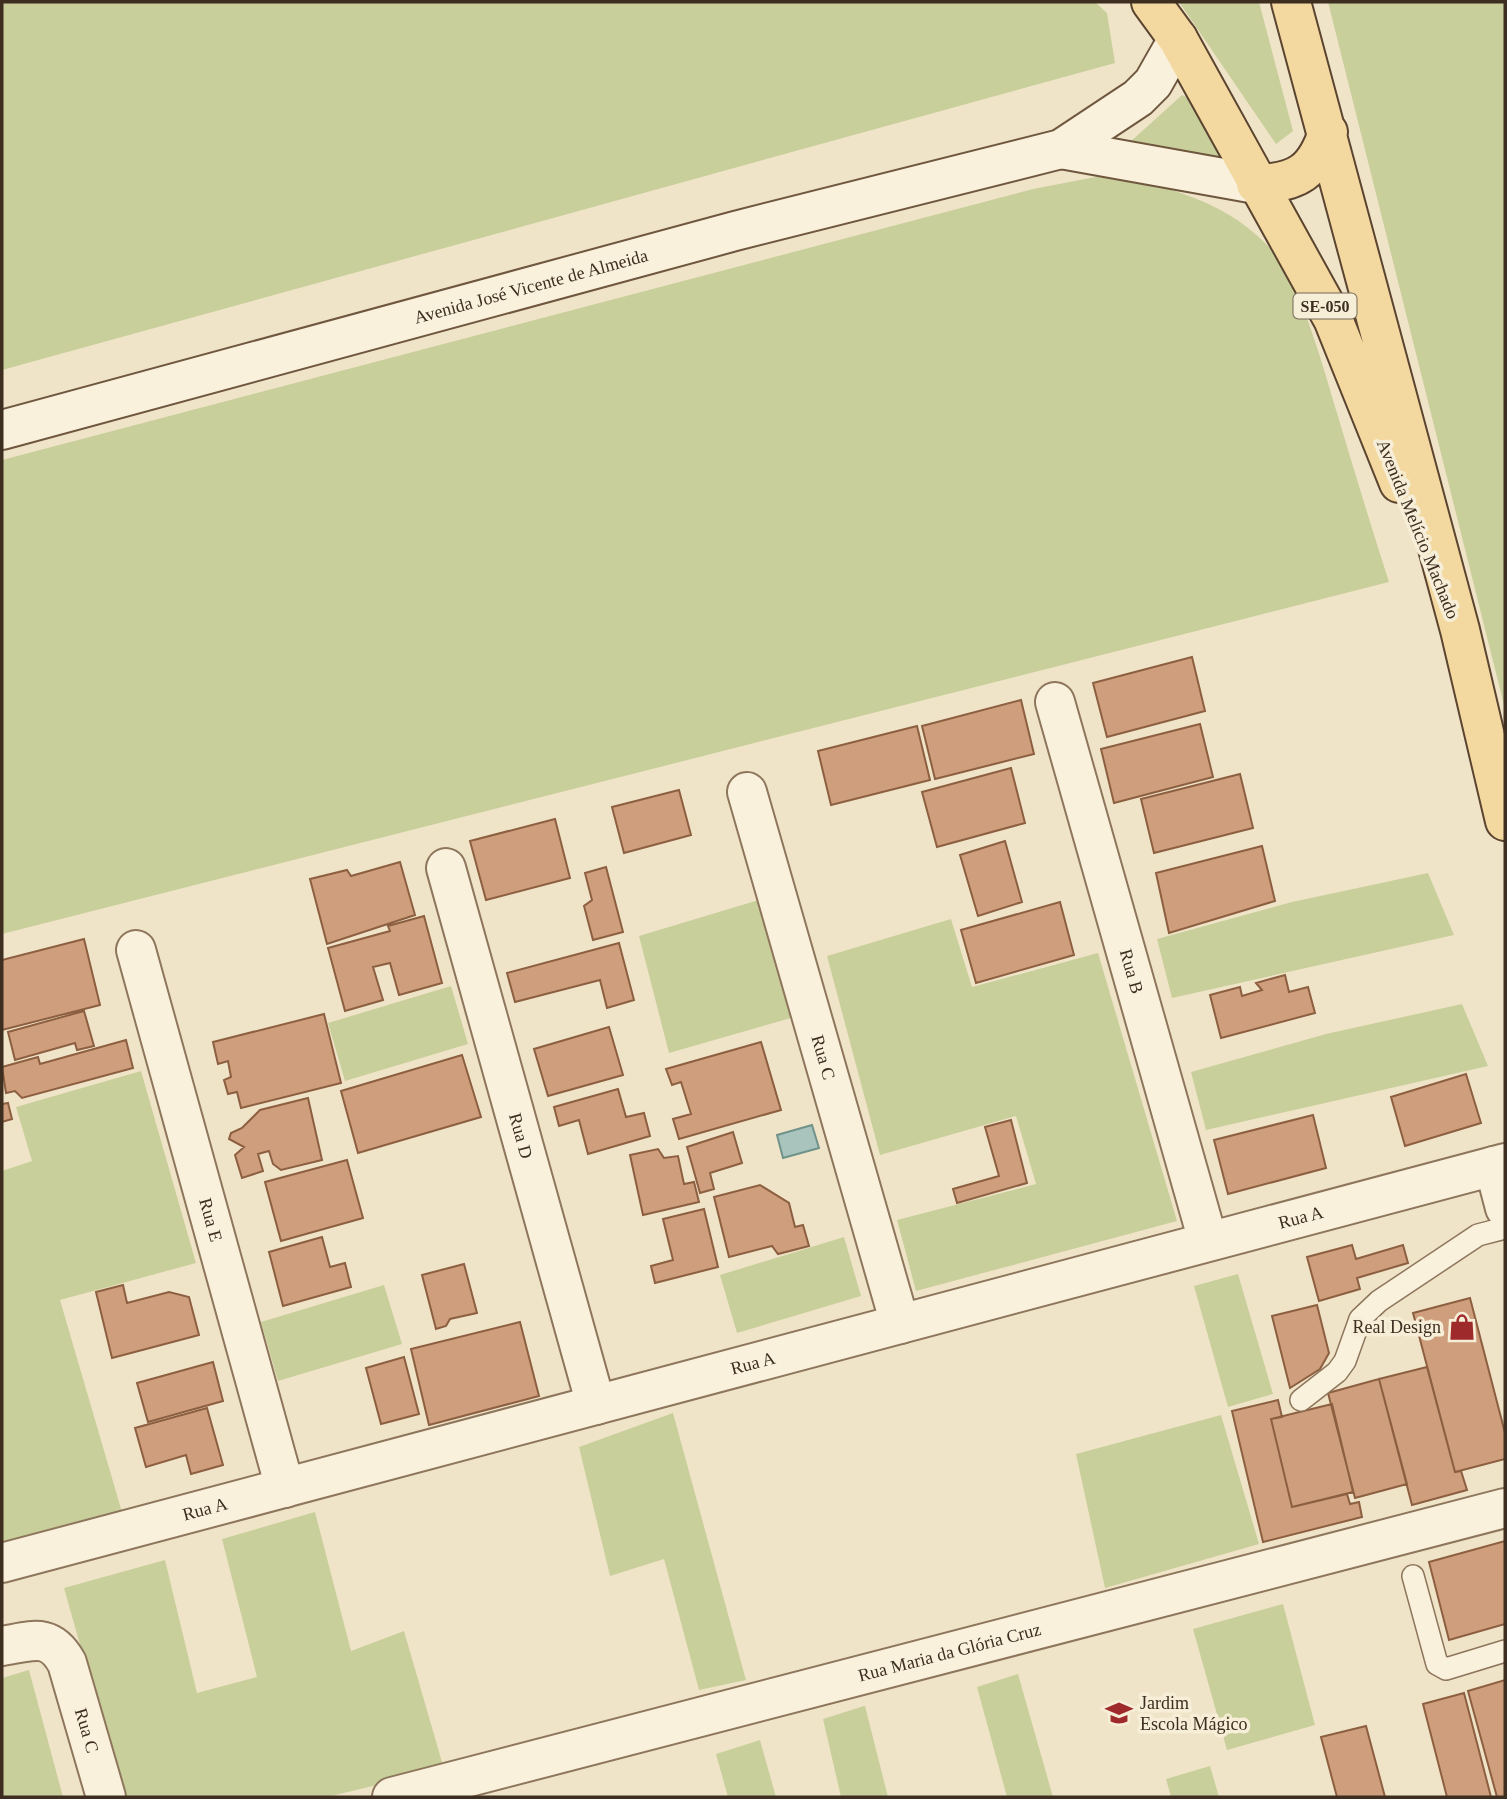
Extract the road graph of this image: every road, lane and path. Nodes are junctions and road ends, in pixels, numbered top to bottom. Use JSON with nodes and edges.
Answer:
{"nodes":[{"id":1,"x":1151,"y":2,"type":"edge"},
{"id":2,"x":1291,"y":2,"type":"edge"},
{"id":3,"x":1178,"y":39,"type":"junction"},
{"id":4,"x":1328,"y":132,"type":"junction"},
{"id":5,"x":1061,"y":149,"type":"junction"},
{"id":6,"x":1256,"y":184,"type":"junction"},
{"id":7,"x":2,"y":430,"type":"edge"},
{"id":8,"x":1460,"y":631,"type":"junction"},
{"id":9,"x":1055,"y":702,"type":"dead end"},
{"id":10,"x":747,"y":792,"type":"dead end"},
{"id":11,"x":1505,"y":821,"type":"edge"},
{"id":12,"x":446,"y":868,"type":"dead end"},
{"id":13,"x":136,"y":950,"type":"dead end"},
{"id":14,"x":1500,"y":1164,"type":"edge"},
{"id":15,"x":1505,"y":1208,"type":"edge"},
{"id":16,"x":1505,"y":1228,"type":"edge"},
{"id":17,"x":1208,"y":1241,"type":"junction"},
{"id":18,"x":900,"y":1324,"type":"junction"},
{"id":19,"x":1301,"y":1400,"type":"dead end"},
{"id":20,"x":596,"y":1405,"type":"junction"},
{"id":21,"x":285,"y":1488,"type":"junction"},
{"id":22,"x":1505,"y":1508,"type":"edge"},
{"id":23,"x":2,"y":1563,"type":"edge"},
{"id":24,"x":1413,"y":1576,"type":"dead end"},
{"id":25,"x":2,"y":1646,"type":"edge"},
{"id":26,"x":1505,"y":1651,"type":"edge"},
{"id":27,"x":106,"y":1797,"type":"edge"},
{"id":28,"x":392,"y":1797,"type":"edge"}],
"edges":[{"from":1,"to":3,"type":"main road","name":"Avenida Melício Machado","number":"SE-050"},
{"from":2,"to":4,"type":"main road","name":"Avenida Melício Machado","number":"SE-050"},
{"from":3,"to":5,"type":"street"},
{"from":3,"to":6,"type":"main road","name":"Avenida Melício Machado","number":"SE-050"},
{"from":4,"to":6,"type":"main road"},
{"from":4,"to":8,"type":"main road","name":"Avenida Melício Machado","number":"SE-050"},
{"from":5,"to":6,"type":"street"},
{"from":5,"to":7,"type":"street","name":"Avenida José Vicente de Almeida"},
{"from":6,"to":8,"type":"main road","name":"Avenida Melício Machado","number":"SE-050"},
{"from":8,"to":11,"type":"main road","number":"SE-050"},
{"from":9,"to":17,"type":"street","name":"Rua B"},
{"from":10,"to":18,"type":"street","name":"Rua C"},
{"from":12,"to":20,"type":"street","name":"Rua D"},
{"from":13,"to":21,"type":"street","name":"Rua E"},
{"from":14,"to":15,"type":"street"},
{"from":14,"to":17,"type":"street","name":"Rua A"},
{"from":16,"to":19,"type":"lane"},
{"from":17,"to":18,"type":"street","name":"Rua A"},
{"from":18,"to":20,"type":"street","name":"Rua A"},
{"from":20,"to":21,"type":"street","name":"Rua A"},
{"from":21,"to":23,"type":"street","name":"Rua A"},
{"from":22,"to":28,"type":"street","name":"Rua Maria da Glória Cruz"},
{"from":24,"to":26,"type":"lane"},
{"from":25,"to":27,"type":"street","name":"Rua C"}]}
